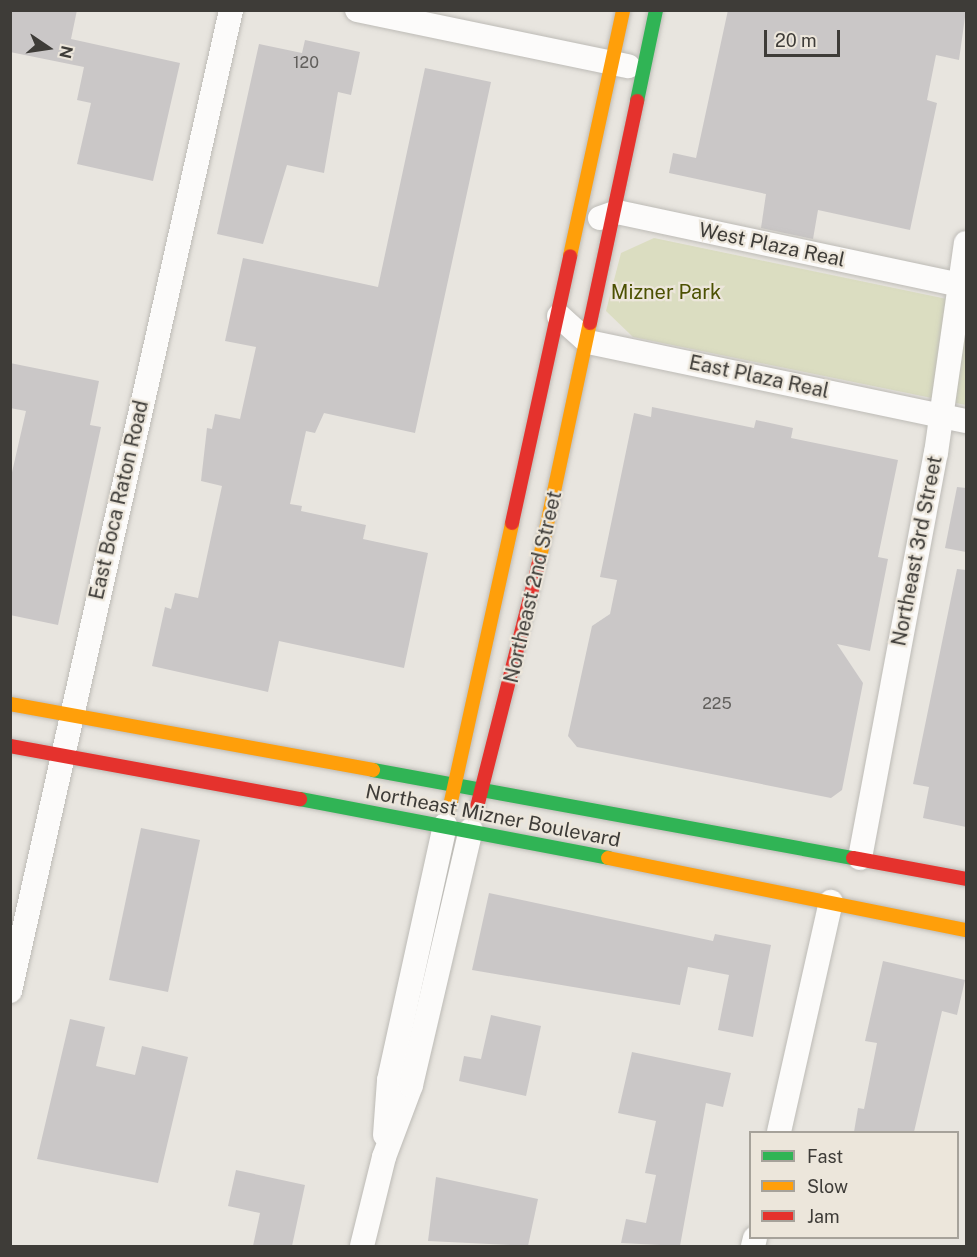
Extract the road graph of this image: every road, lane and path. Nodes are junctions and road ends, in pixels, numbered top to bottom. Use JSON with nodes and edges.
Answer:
{"nodes":[{"id":1,"x":231,"y":10,"type":"edge"},
{"id":2,"x":357,"y":10,"type":"edge"},
{"id":3,"x":623,"y":10,"type":"edge"},
{"id":4,"x":656,"y":10,"type":"edge"},
{"id":5,"x":615,"y":63,"type":"junction"},
{"id":6,"x":646,"y":69,"type":"junction"},
{"id":7,"x":616,"y":212,"type":"junction"},
{"id":8,"x":580,"y":226,"type":"junction"},
{"id":9,"x":966,"y":243,"type":"edge"},
{"id":10,"x":962,"y":285,"type":"edge"},
{"id":11,"x":559,"y":316,"type":"junction"},
{"id":12,"x":588,"y":342,"type":"junction"},
{"id":13,"x":940,"y":416,"type":"junction"},
{"id":14,"x":966,"y":421,"type":"edge"},
{"id":15,"x":10,"y":704,"type":"edge"},
{"id":16,"x":70,"y":715,"type":"junction"},
{"id":17,"x":10,"y":746,"type":"edge"},
{"id":18,"x":61,"y":755,"type":"junction"},
{"id":19,"x":455,"y":785,"type":"junction"},
{"id":20,"x":482,"y":790,"type":"junction"},
{"id":21,"x":445,"y":825,"type":"junction"},
{"id":22,"x":471,"y":830,"type":"junction"},
{"id":23,"x":860,"y":858,"type":"junction"},
{"id":24,"x":966,"y":879,"type":"edge"},
{"id":25,"x":831,"y":902,"type":"junction"},
{"id":26,"x":966,"y":930,"type":"edge"},
{"id":27,"x":10,"y":991,"type":"edge"},
{"id":28,"x":414,"y":1018,"type":"junction"},
{"id":29,"x":779,"y":1131,"type":"edge"},
{"id":30,"x":362,"y":1246,"type":"edge"}],
"edges":[{"from":1,"to":16,"type":"street","name":"East Boca Raton Road"},
{"from":2,"to":5,"type":"street"},
{"from":3,"to":5,"type":"main road","name":"Northeast 2nd Street"},
{"from":4,"to":6,"type":"main road","name":"Northeast 2nd Street"},
{"from":5,"to":6,"type":"street"},
{"from":5,"to":8,"type":"main road","name":"Northeast 2nd Street"},
{"from":6,"to":7,"type":"main road","name":"Northeast 2nd Street"},
{"from":7,"to":8,"type":"street"},
{"from":7,"to":10,"type":"street","name":"West Plaza Real"},
{"from":7,"to":12,"type":"main road","name":"Northeast 2nd Street"},
{"from":8,"to":11,"type":"main road","name":"Northeast 2nd Street"},
{"from":9,"to":10,"type":"street","name":"Northeast 3rd Street"},
{"from":10,"to":13,"type":"street","name":"Northeast 3rd Street"},
{"from":11,"to":12,"type":"street"},
{"from":11,"to":19,"type":"main road","name":"Northeast 2nd Street"},
{"from":12,"to":13,"type":"street","name":"East Plaza Real"},
{"from":12,"to":20,"type":"main road","name":"Northeast 2nd Street"},
{"from":13,"to":14,"type":"street","name":"East Plaza Real"},
{"from":13,"to":23,"type":"street","name":"Northeast 3rd Street"},
{"from":15,"to":16,"type":"main road","name":"Northeast Mizner Boulevard"},
{"from":16,"to":18,"type":"street","name":"East Boca Raton Road"},
{"from":16,"to":19,"type":"main road","name":"Northeast Mizner Boulevard"},
{"from":17,"to":18,"type":"main road","name":"Northeast Mizner Boulevard"},
{"from":18,"to":21,"type":"main road","name":"Northeast Mizner Boulevard"},
{"from":18,"to":27,"type":"street","name":"East Boca Raton Road"},
{"from":19,"to":20,"type":"main road","name":"Northeast Mizner Boulevard"},
{"from":19,"to":21,"type":"main road","name":"Northeast 2nd Street"},
{"from":20,"to":22,"type":"main road","name":"Northeast 2nd Street"},
{"from":20,"to":23,"type":"main road","name":"Northeast Mizner Boulevard"},
{"from":21,"to":22,"type":"main road","name":"Northeast Mizner Boulevard"},
{"from":21,"to":28,"type":"street","name":"Northeast 2nd Street"},
{"from":22,"to":25,"type":"main road","name":"Northeast Mizner Boulevard"},
{"from":22,"to":28,"type":"street","name":"Northeast 2nd Street"},
{"from":23,"to":24,"type":"main road","name":"Northeast Mizner Boulevard"},
{"from":25,"to":26,"type":"main road","name":"Northeast Mizner Boulevard"},
{"from":25,"to":29,"type":"street"},
{"from":28,"to":30,"type":"street","name":"Northeast 2nd Street"}]}
